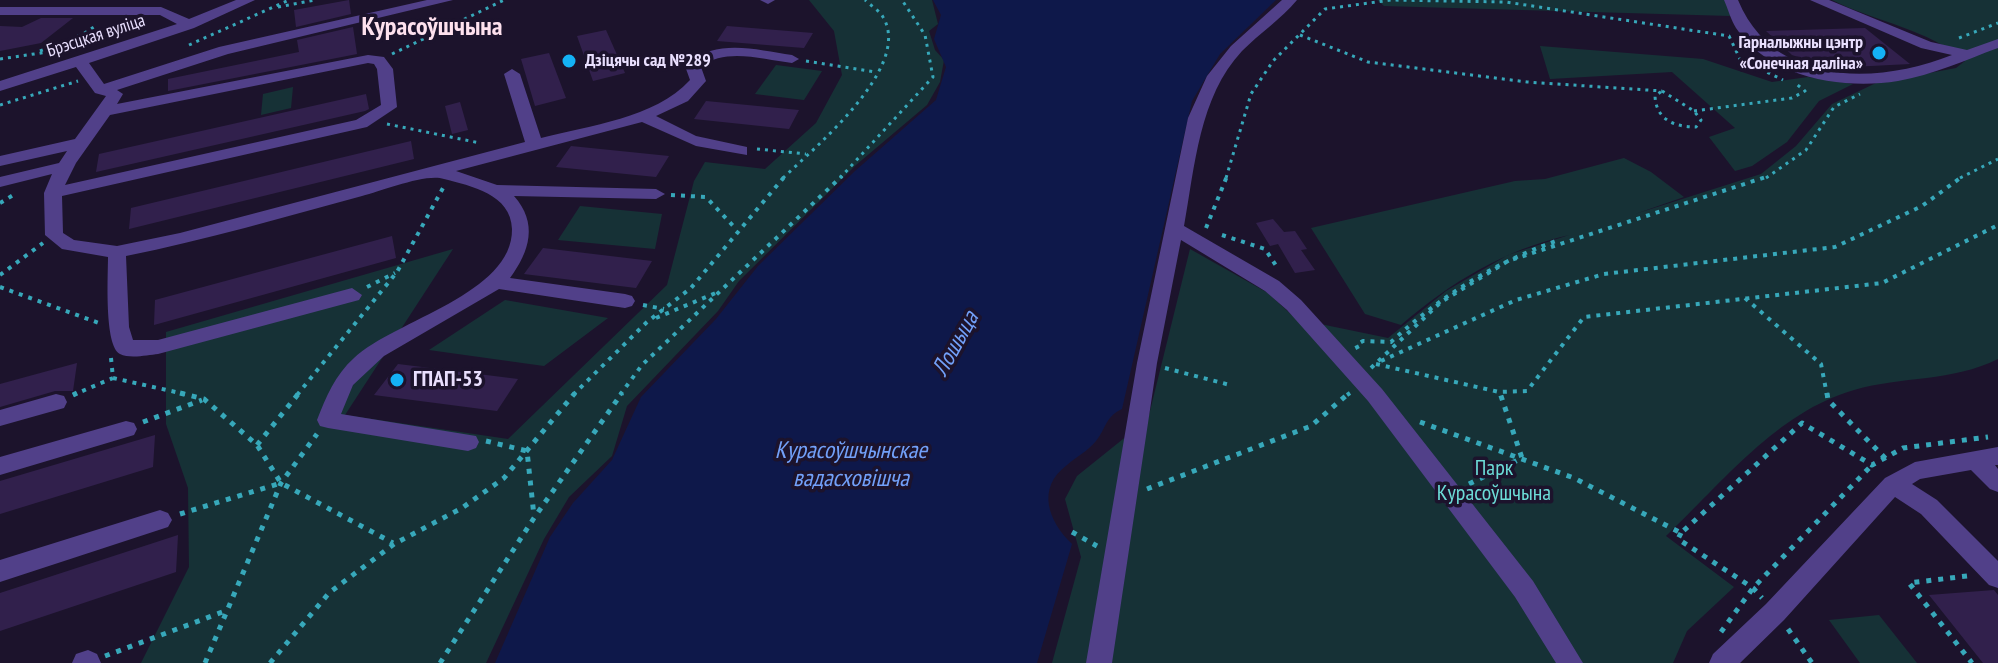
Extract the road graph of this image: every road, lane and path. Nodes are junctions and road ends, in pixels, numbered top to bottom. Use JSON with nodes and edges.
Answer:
{"nodes":[{"id":1,"x":182,"y":0,"type":"edge"},
{"id":2,"x":248,"y":0,"type":"edge"},
{"id":3,"x":289,"y":0,"type":"edge"},
{"id":4,"x":315,"y":0,"type":"edge"},
{"id":5,"x":446,"y":0,"type":"edge"},
{"id":6,"x":504,"y":0,"type":"edge"},
{"id":7,"x":865,"y":0,"type":"edge"},
{"id":8,"x":902,"y":0,"type":"edge"},
{"id":9,"x":1290,"y":0,"type":"edge"},
{"id":10,"x":1731,"y":0,"type":"edge"},
{"id":11,"x":1817,"y":0,"type":"edge"},
{"id":12,"x":271,"y":8,"type":"junction"},
{"id":13,"x":0,"y":11,"type":"edge"},
{"id":14,"x":161,"y":11,"type":"junction"},
{"id":15,"x":189,"y":25,"type":"junction"},
{"id":16,"x":1998,"y":25,"type":"edge"},
{"id":17,"x":92,"y":28,"type":"dead end"},
{"id":18,"x":83,"y":34,"type":"junction"},
{"id":19,"x":1300,"y":35,"type":"junction"},
{"id":20,"x":96,"y":42,"type":"dead end"},
{"id":21,"x":1948,"y":42,"type":"dead end"},
{"id":22,"x":1998,"y":43,"type":"edge"},
{"id":23,"x":175,"y":49,"type":"dead end"},
{"id":24,"x":31,"y":54,"type":"junction"},
{"id":25,"x":1966,"y":54,"type":"junction"},
{"id":26,"x":0,"y":59,"type":"edge"},
{"id":27,"x":792,"y":59,"type":"joint"},
{"id":28,"x":379,"y":60,"type":"junction"},
{"id":29,"x":85,"y":70,"type":"junction"},
{"id":30,"x":875,"y":72,"type":"junction"},
{"id":31,"x":512,"y":74,"type":"dead end"},
{"id":32,"x":0,"y":86,"type":"edge"},
{"id":33,"x":1871,"y":89,"type":"dead end"},
{"id":34,"x":1662,"y":91,"type":"junction"},
{"id":35,"x":0,"y":105,"type":"edge"},
{"id":36,"x":106,"y":111,"type":"junction"},
{"id":37,"x":1694,"y":111,"type":"junction"},
{"id":38,"x":644,"y":116,"type":"junction"},
{"id":39,"x":369,"y":120,"type":"junction"},
{"id":40,"x":534,"y":143,"type":"junction"},
{"id":41,"x":76,"y":144,"type":"junction"},
{"id":42,"x":482,"y":144,"type":"dead end"},
{"id":43,"x":768,"y":147,"type":"dead end"},
{"id":44,"x":741,"y":151,"type":"dead end"},
{"id":45,"x":806,"y":154,"type":"junction"},
{"id":46,"x":1998,"y":159,"type":"edge"},
{"id":47,"x":0,"y":161,"type":"edge"},
{"id":48,"x":66,"y":166,"type":"junction"},
{"id":49,"x":444,"y":173,"type":"junction"},
{"id":50,"x":0,"y":182,"type":"edge"},
{"id":51,"x":493,"y":190,"type":"junction"},
{"id":52,"x":53,"y":193,"type":"junction"},
{"id":53,"x":656,"y":194,"type":"joint"},
{"id":54,"x":1998,"y":225,"type":"edge"},
{"id":55,"x":1176,"y":229,"type":"junction"},
{"id":56,"x":736,"y":230,"type":"junction"},
{"id":57,"x":54,"y":235,"type":"junction"},
{"id":58,"x":1220,"y":235,"type":"dead end"},
{"id":59,"x":1199,"y":236,"type":"dead end"},
{"id":60,"x":1576,"y":237,"type":"junction"},
{"id":61,"x":117,"y":252,"type":"junction"},
{"id":62,"x":397,"y":272,"type":"junction"},
{"id":63,"x":0,"y":275,"type":"edge"},
{"id":64,"x":1271,"y":276,"type":"dead end"},
{"id":65,"x":495,"y":282,"type":"junction"},
{"id":66,"x":0,"y":287,"type":"edge"},
{"id":67,"x":721,"y":291,"type":"junction"},
{"id":68,"x":352,"y":295,"type":"joint"},
{"id":69,"x":1745,"y":298,"type":"junction"},
{"id":70,"x":625,"y":301,"type":"dead end"},
{"id":71,"x":647,"y":322,"type":"junction"},
{"id":72,"x":106,"y":325,"type":"dead end"},
{"id":73,"x":110,"y":352,"type":"dead end"},
{"id":74,"x":1147,"y":363,"type":"junction"},
{"id":75,"x":1368,"y":372,"type":"junction"},
{"id":76,"x":113,"y":378,"type":"junction"},
{"id":77,"x":1230,"y":385,"type":"dead end"},
{"id":78,"x":1499,"y":392,"type":"junction"},
{"id":79,"x":204,"y":399,"type":"junction"},
{"id":80,"x":56,"y":402,"type":"joint"},
{"id":81,"x":0,"y":418,"type":"edge"},
{"id":82,"x":328,"y":420,"type":"junction"},
{"id":83,"x":1417,"y":421,"type":"dead end"},
{"id":84,"x":126,"y":429,"type":"joint"},
{"id":85,"x":1998,"y":436,"type":"edge"},
{"id":86,"x":478,"y":442,"type":"joint"},
{"id":87,"x":257,"y":445,"type":"junction"},
{"id":88,"x":527,"y":451,"type":"junction"},
{"id":89,"x":1986,"y":457,"type":"edge"},
{"id":90,"x":1522,"y":458,"type":"junction"},
{"id":91,"x":1887,"y":460,"type":"junction"},
{"id":92,"x":1872,"y":465,"type":"junction"},
{"id":93,"x":0,"y":466,"type":"edge"},
{"id":94,"x":281,"y":483,"type":"junction"},
{"id":95,"x":1998,"y":483,"type":"edge"},
{"id":96,"x":1893,"y":484,"type":"junction"},
{"id":97,"x":1460,"y":488,"type":"dead end"},
{"id":98,"x":1124,"y":500,"type":"junction"},
{"id":99,"x":534,"y":518,"type":"junction"},
{"id":100,"x":160,"y":520,"type":"joint"},
{"id":101,"x":1072,"y":532,"type":"dead end"},
{"id":102,"x":1681,"y":533,"type":"junction"},
{"id":103,"x":394,"y":544,"type":"junction"},
{"id":104,"x":1090,"y":545,"type":"dead end"},
{"id":105,"x":0,"y":571,"type":"edge"},
{"id":106,"x":1996,"y":575,"type":"edge"},
{"id":107,"x":1753,"y":588,"type":"junction"},
{"id":108,"x":229,"y":610,"type":"junction"},
{"id":109,"x":1714,"y":640,"type":"dead end"},
{"id":110,"x":87,"y":663,"type":"edge"},
{"id":111,"x":205,"y":663,"type":"edge"},
{"id":112,"x":270,"y":663,"type":"edge"},
{"id":113,"x":440,"y":663,"type":"edge"},
{"id":114,"x":1099,"y":663,"type":"edge"},
{"id":115,"x":1570,"y":663,"type":"edge"},
{"id":116,"x":1722,"y":663,"type":"edge"},
{"id":117,"x":1972,"y":663,"type":"edge"}],
"edges":[{"from":1,"to":14,"type":"street"},
{"from":2,"to":15,"type":"street","name":"Брэсцкая вуліца"},
{"from":3,"to":12,"type":"path"},
{"from":4,"to":12,"type":"path"},
{"from":5,"to":29,"type":"street"},
{"from":6,"to":28,"type":"path"},
{"from":7,"to":30,"type":"path"},
{"from":8,"to":67,"type":"path"},
{"from":9,"to":55,"type":"street"},
{"from":10,"to":25,"type":"street"},
{"from":11,"to":25,"type":"street"},
{"from":12,"to":23,"type":"path"},
{"from":13,"to":14,"type":"street"},
{"from":14,"to":15,"type":"street"},
{"from":15,"to":29,"type":"street","name":"Брэсцкая вуліца"},
{"from":16,"to":21,"type":"path"},
{"from":17,"to":18,"type":"path"},
{"from":18,"to":20,"type":"path"},
{"from":18,"to":24,"type":"path"},
{"from":19,"to":34,"type":"path"},
{"from":19,"to":37,"type":"path"},
{"from":19,"to":59,"type":"path"},
{"from":22,"to":25,"type":"street"},
{"from":24,"to":26,"type":"path"},
{"from":24,"to":29,"type":"path"},
{"from":27,"to":30,"type":"path"},
{"from":27,"to":38,"type":"street"},
{"from":28,"to":36,"type":"street"},
{"from":28,"to":39,"type":"street"},
{"from":29,"to":32,"type":"street","name":"Брэсцкая вуліца"},
{"from":29,"to":35,"type":"path"},
{"from":29,"to":36,"type":"street"},
{"from":30,"to":45,"type":"path"},
{"from":31,"to":40,"type":"street"},
{"from":33,"to":60,"type":"path"},
{"from":34,"to":37,"type":"path"},
{"from":34,"to":37,"type":"path"},
{"from":36,"to":41,"type":"street"},
{"from":38,"to":40,"type":"street"},
{"from":38,"to":44,"type":"street"},
{"from":39,"to":42,"type":"path"},
{"from":39,"to":52,"type":"street"},
{"from":40,"to":49,"type":"street"},
{"from":41,"to":47,"type":"street"},
{"from":41,"to":48,"type":"street"},
{"from":43,"to":45,"type":"path"},
{"from":45,"to":56,"type":"path"},
{"from":46,"to":75,"type":"path"},
{"from":48,"to":50,"type":"street"},
{"from":48,"to":52,"type":"street"},
{"from":49,"to":51,"type":"street"},
{"from":49,"to":61,"type":"street"},
{"from":49,"to":62,"type":"path"},
{"from":51,"to":53,"type":"street"},
{"from":51,"to":65,"type":"street"},
{"from":52,"to":57,"type":"street"},
{"from":53,"to":56,"type":"path"},
{"from":54,"to":69,"type":"path"},
{"from":55,"to":74,"type":"street"},
{"from":55,"to":75,"type":"street"},
{"from":56,"to":71,"type":"path"},
{"from":57,"to":61,"type":"street"},
{"from":57,"to":63,"type":"path"},
{"from":58,"to":64,"type":"path"},
{"from":60,"to":75,"type":"path"},
{"from":60,"to":75,"type":"path"},
{"from":61,"to":68,"type":"street"},
{"from":62,"to":68,"type":"path"},
{"from":62,"to":87,"type":"path"},
{"from":65,"to":70,"type":"street"},
{"from":65,"to":82,"type":"street"},
{"from":66,"to":72,"type":"path"},
{"from":67,"to":71,"type":"path"},
{"from":67,"to":99,"type":"path"},
{"from":69,"to":78,"type":"path"},
{"from":69,"to":91,"type":"path"},
{"from":71,"to":88,"type":"path"},
{"from":73,"to":76,"type":"path"},
{"from":74,"to":77,"type":"path"},
{"from":74,"to":98,"type":"street"},
{"from":75,"to":78,"type":"path"},
{"from":75,"to":98,"type":"path"},
{"from":75,"to":115,"type":"street"},
{"from":76,"to":79,"type":"path"},
{"from":76,"to":80,"type":"path"},
{"from":78,"to":90,"type":"path"},
{"from":79,"to":84,"type":"path"},
{"from":79,"to":87,"type":"path"},
{"from":80,"to":81,"type":"street"},
{"from":82,"to":86,"type":"street"},
{"from":82,"to":94,"type":"path"},
{"from":83,"to":90,"type":"path"},
{"from":84,"to":93,"type":"street"},
{"from":85,"to":91,"type":"path"},
{"from":86,"to":88,"type":"path"},
{"from":87,"to":94,"type":"path"},
{"from":88,"to":99,"type":"path"},
{"from":88,"to":103,"type":"path"},
{"from":89,"to":95,"type":"street"},
{"from":89,"to":96,"type":"street"},
{"from":90,"to":97,"type":"path"},
{"from":90,"to":102,"type":"path"},
{"from":91,"to":92,"type":"path"},
{"from":92,"to":102,"type":"path"},
{"from":92,"to":107,"type":"path"},
{"from":94,"to":100,"type":"path"},
{"from":94,"to":103,"type":"path"},
{"from":94,"to":108,"type":"path"},
{"from":96,"to":106,"type":"street"},
{"from":96,"to":116,"type":"street"},
{"from":98,"to":114,"type":"street"},
{"from":99,"to":113,"type":"path"},
{"from":100,"to":105,"type":"street"},
{"from":101,"to":104,"type":"path"},
{"from":102,"to":107,"type":"path"},
{"from":103,"to":112,"type":"path"},
{"from":106,"to":117,"type":"path"},
{"from":107,"to":109,"type":"path"},
{"from":108,"to":110,"type":"path"},
{"from":108,"to":111,"type":"path"}]}
